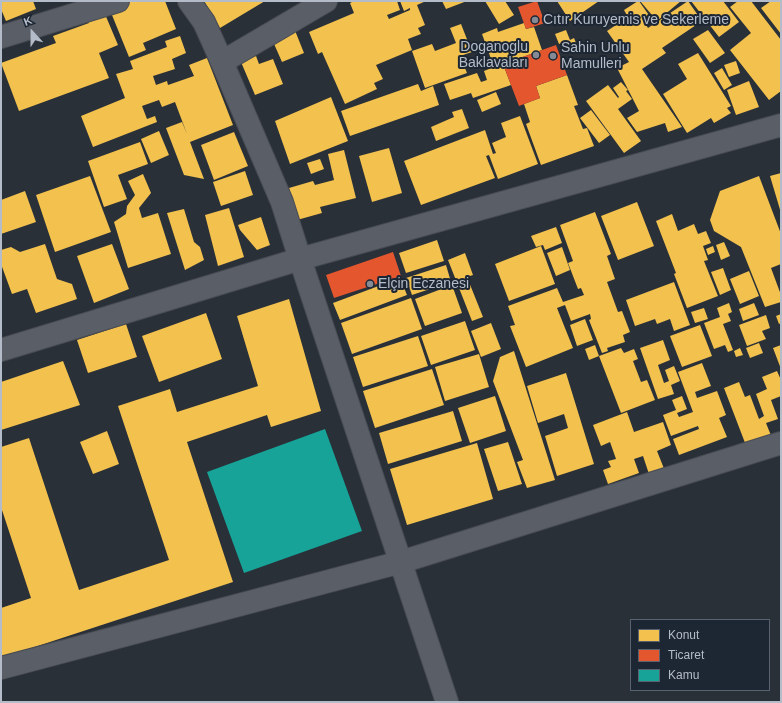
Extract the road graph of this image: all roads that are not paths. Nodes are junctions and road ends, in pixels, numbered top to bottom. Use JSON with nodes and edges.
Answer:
{"nodes":[{"id":1,"x":118,"y":1,"type":"edge"},
{"id":2,"x":189,"y":1,"type":"edge"},
{"id":3,"x":326,"y":1,"type":"edge"},
{"id":4,"x":1,"y":37,"type":"edge"},
{"id":5,"x":222,"y":62,"type":"junction"},
{"id":6,"x":781,"y":125,"type":"edge"},
{"id":7,"x":300,"y":259,"type":"junction"},
{"id":8,"x":1,"y":350,"type":"edge"},
{"id":9,"x":781,"y":443,"type":"edge"},
{"id":10,"x":401,"y":562,"type":"junction"},
{"id":11,"x":1,"y":668,"type":"edge"},
{"id":12,"x":447,"y":702,"type":"edge"}],
"edges":[{"from":1,"to":4,"type":"street"},
{"from":2,"to":5,"type":"street"},
{"from":3,"to":5,"type":"street"},
{"from":5,"to":7,"type":"street"},
{"from":6,"to":7,"type":"street"},
{"from":7,"to":8,"type":"street"},
{"from":7,"to":10,"type":"street"},
{"from":9,"to":10,"type":"street"},
{"from":10,"to":11,"type":"street"},
{"from":10,"to":12,"type":"street"}]}
